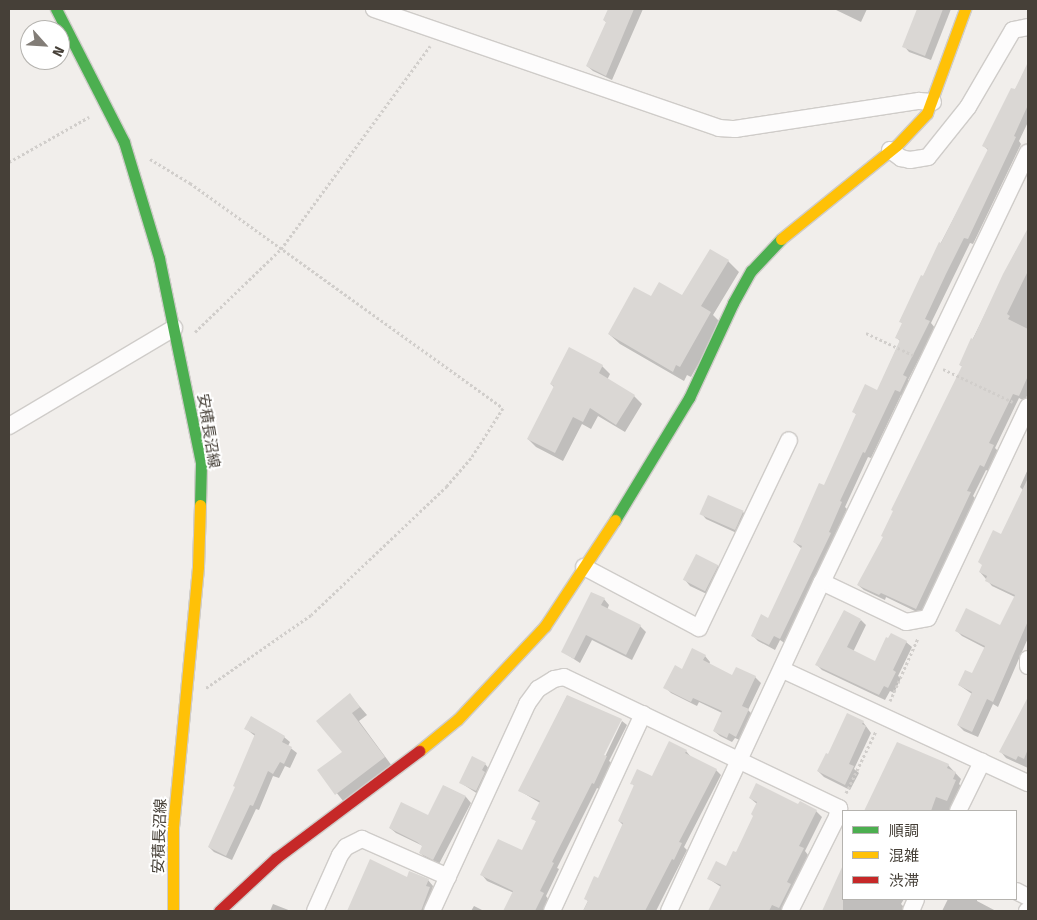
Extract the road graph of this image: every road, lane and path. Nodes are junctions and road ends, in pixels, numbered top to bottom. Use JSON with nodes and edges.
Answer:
{"nodes":[{"id":1,"x":56,"y":9,"type":"edge"},
{"id":2,"x":374,"y":9,"type":"edge"},
{"id":3,"x":965,"y":9,"type":"edge"},
{"id":4,"x":1028,"y":27,"type":"edge"},
{"id":5,"x":440,"y":31,"type":"junction"},
{"id":6,"x":933,"y":102,"type":"junction"},
{"id":7,"x":107,"y":107,"type":"junction"},
{"id":8,"x":124,"y":142,"type":"junction"},
{"id":9,"x":890,"y":150,"type":"junction"},
{"id":10,"x":1028,"y":153,"type":"edge"},
{"id":11,"x":9,"y":162,"type":"edge"},
{"id":12,"x":281,"y":249,"type":"junction"},
{"id":13,"x":174,"y":328,"type":"junction"},
{"id":14,"x":866,"y":333,"type":"dead end"},
{"id":15,"x":177,"y":346,"type":"junction"},
{"id":16,"x":928,"y":362,"type":"junction"},
{"id":17,"x":1028,"y":407,"type":"edge"},
{"id":18,"x":9,"y":426,"type":"edge"},
{"id":19,"x":789,"y":440,"type":"dead end"},
{"id":20,"x":584,"y":567,"type":"junction"},
{"id":21,"x":822,"y":582,"type":"junction"},
{"id":22,"x":1028,"y":659,"type":"edge"},
{"id":23,"x":1028,"y":666,"type":"edge"},
{"id":24,"x":783,"y":670,"type":"junction"},
{"id":25,"x":185,"y":694,"type":"junction"},
{"id":26,"x":643,"y":714,"type":"junction"},
{"id":27,"x":739,"y":760,"type":"junction"},
{"id":28,"x":982,"y":762,"type":"junction"},
{"id":29,"x":1028,"y":783,"type":"edge"},
{"id":30,"x":958,"y":810,"type":"edge"},
{"id":31,"x":448,"y":877,"type":"junction"},
{"id":32,"x":173,"y":911,"type":"edge"},
{"id":33,"x":219,"y":911,"type":"edge"},
{"id":34,"x":315,"y":911,"type":"edge"},
{"id":35,"x":432,"y":911,"type":"edge"},
{"id":36,"x":552,"y":911,"type":"edge"},
{"id":37,"x":669,"y":911,"type":"edge"},
{"id":38,"x":790,"y":911,"type":"edge"}],
"edges":[{"from":1,"to":7,"type":"street","name":"安積長沼線"},
{"from":2,"to":5,"type":"street"},
{"from":3,"to":6,"type":"street"},
{"from":4,"to":9,"type":"street"},
{"from":5,"to":6,"type":"street"},
{"from":5,"to":12,"type":"path"},
{"from":6,"to":9,"type":"street"},
{"from":7,"to":8,"type":"street","name":"安積長沼線"},
{"from":7,"to":11,"type":"path"},
{"from":8,"to":12,"type":"path"},
{"from":8,"to":13,"type":"street","name":"安積長沼線"},
{"from":9,"to":20,"type":"street"},
{"from":10,"to":16,"type":"street"},
{"from":12,"to":15,"type":"path"},
{"from":12,"to":25,"type":"path"},
{"from":13,"to":15,"type":"street","name":"安積長沼線"},
{"from":13,"to":18,"type":"street"},
{"from":14,"to":16,"type":"path"},
{"from":15,"to":25,"type":"street","name":"安積長沼線"},
{"from":16,"to":17,"type":"path"},
{"from":16,"to":21,"type":"street"},
{"from":17,"to":21,"type":"street"},
{"from":19,"to":20,"type":"street"},
{"from":20,"to":33,"type":"street"},
{"from":21,"to":24,"type":"street"},
{"from":22,"to":23,"type":"street"},
{"from":24,"to":27,"type":"street"},
{"from":24,"to":28,"type":"street"},
{"from":25,"to":32,"type":"street","name":"安積長沼線"},
{"from":26,"to":27,"type":"street"},
{"from":26,"to":31,"type":"street"},
{"from":26,"to":36,"type":"street"},
{"from":27,"to":37,"type":"street"},
{"from":27,"to":38,"type":"street"},
{"from":28,"to":29,"type":"street"},
{"from":28,"to":30,"type":"street"},
{"from":31,"to":34,"type":"street"},
{"from":31,"to":35,"type":"street"}]}
